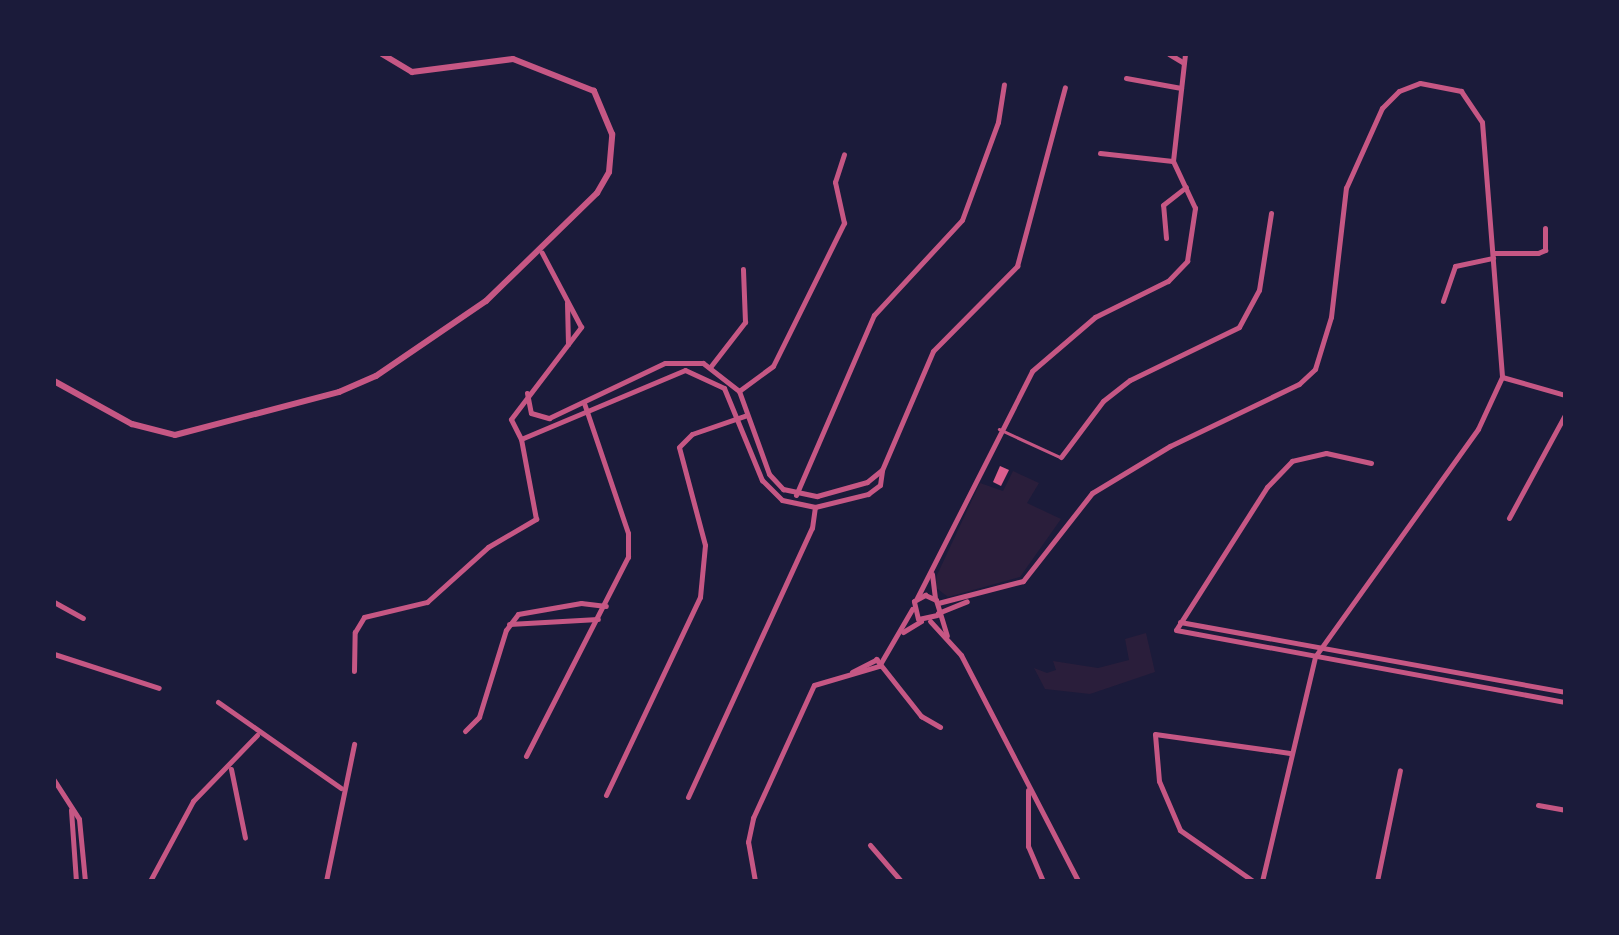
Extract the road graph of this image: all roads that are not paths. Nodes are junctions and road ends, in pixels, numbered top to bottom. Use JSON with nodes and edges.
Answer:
{"nodes":[{"id":1,"x":382,"y":54,"type":"edge"},
{"id":2,"x":1169,"y":54,"type":"edge"},
{"id":3,"x":1185,"y":54,"type":"edge"},
{"id":4,"x":1184,"y":63,"type":"junction"},
{"id":5,"x":1126,"y":78,"type":"dead end"},
{"id":6,"x":1004,"y":84,"type":"dead end"},
{"id":7,"x":1065,"y":87,"type":"dead end"},
{"id":8,"x":1181,"y":88,"type":"junction"},
{"id":9,"x":1100,"y":153,"type":"dead end"},
{"id":10,"x":844,"y":154,"type":"dead end"},
{"id":11,"x":1173,"y":161,"type":"junction"},
{"id":12,"x":1186,"y":187,"type":"junction"},
{"id":13,"x":1271,"y":213,"type":"dead end"},
{"id":14,"x":1545,"y":228,"type":"dead end"},
{"id":15,"x":1166,"y":238,"type":"dead end"},
{"id":16,"x":542,"y":253,"type":"junction"},
{"id":17,"x":1493,"y":256,"type":"junction"},
{"id":18,"x":743,"y":269,"type":"dead end"},
{"id":19,"x":1443,"y":301,"type":"dead end"},
{"id":20,"x":567,"y":303,"type":"junction"},
{"id":21,"x":568,"y":344,"type":"junction"},
{"id":22,"x":711,"y":366,"type":"junction"},
{"id":23,"x":1502,"y":377,"type":"junction"},
{"id":24,"x":54,"y":381,"type":"edge"},
{"id":25,"x":739,"y":391,"type":"junction"},
{"id":26,"x":527,"y":393,"type":"junction"},
{"id":27,"x":1565,"y":395,"type":"edge"},
{"id":28,"x":584,"y":403,"type":"junction"},
{"id":29,"x":587,"y":413,"type":"junction"},
{"id":30,"x":747,"y":415,"type":"junction"},
{"id":31,"x":1565,"y":415,"type":"edge"},
{"id":32,"x":739,"y":418,"type":"junction"},
{"id":33,"x":999,"y":429,"type":"junction"},
{"id":34,"x":521,"y":439,"type":"junction"},
{"id":35,"x":1062,"y":457,"type":"joint"},
{"id":36,"x":1371,"y":463,"type":"dead end"},
{"id":37,"x":882,"y":470,"type":"junction"},
{"id":38,"x":796,"y":495,"type":"junction"},
{"id":39,"x":815,"y":507,"type":"junction"},
{"id":40,"x":1509,"y":518,"type":"dead end"},
{"id":41,"x":932,"y":574,"type":"junction"},
{"id":42,"x":917,"y":598,"type":"junction"},
{"id":43,"x":970,"y":599,"type":"junction"},
{"id":44,"x":937,"y":601,"type":"junction"},
{"id":45,"x":54,"y":602,"type":"edge"},
{"id":46,"x":606,"y":606,"type":"junction"},
{"id":47,"x":912,"y":609,"type":"junction"},
{"id":48,"x":938,"y":614,"type":"junction"},
{"id":49,"x":83,"y":618,"type":"dead end"},
{"id":50,"x":598,"y":619,"type":"junction"},
{"id":51,"x":922,"y":621,"type":"junction"},
{"id":52,"x":930,"y":621,"type":"junction"},
{"id":53,"x":1180,"y":622,"type":"junction"},
{"id":54,"x":509,"y":624,"type":"junction"},
{"id":55,"x":903,"y":632,"type":"junction"},
{"id":56,"x":950,"y":642,"type":"junction"},
{"id":57,"x":1321,"y":649,"type":"junction"},
{"id":58,"x":54,"y":654,"type":"edge"},
{"id":59,"x":886,"y":657,"type":"junction"},
{"id":60,"x":1315,"y":657,"type":"junction"},
{"id":61,"x":876,"y":659,"type":"junction"},
{"id":62,"x":879,"y":666,"type":"junction"},
{"id":63,"x":354,"y":671,"type":"dead end"},
{"id":64,"x":852,"y":672,"type":"junction"},
{"id":65,"x":1489,"y":678,"type":"junction"},
{"id":66,"x":1487,"y":686,"type":"junction"},
{"id":67,"x":159,"y":688,"type":"dead end"},
{"id":68,"x":1565,"y":693,"type":"edge"},
{"id":69,"x":218,"y":702,"type":"dead end"},
{"id":70,"x":1563,"y":702,"type":"edge"},
{"id":71,"x":940,"y":727,"type":"dead end"},
{"id":72,"x":465,"y":731,"type":"dead end"},
{"id":73,"x":257,"y":735,"type":"junction"},
{"id":74,"x":354,"y":744,"type":"dead end"},
{"id":75,"x":1290,"y":753,"type":"junction"},
{"id":76,"x":526,"y":756,"type":"dead end"},
{"id":77,"x":231,"y":769,"type":"junction"},
{"id":78,"x":1400,"y":770,"type":"dead end"},
{"id":79,"x":54,"y":780,"type":"edge"},
{"id":80,"x":341,"y":788,"type":"junction"},
{"id":81,"x":1028,"y":790,"type":"junction"},
{"id":82,"x":606,"y":795,"type":"dead end"},
{"id":83,"x":688,"y":797,"type":"dead end"},
{"id":84,"x":1538,"y":805,"type":"dead end"},
{"id":85,"x":71,"y":810,"type":"junction"},
{"id":86,"x":1565,"y":810,"type":"edge"},
{"id":87,"x":245,"y":838,"type":"dead end"},
{"id":88,"x":870,"y":845,"type":"dead end"},
{"id":89,"x":76,"y":881,"type":"edge"},
{"id":90,"x":85,"y":881,"type":"edge"},
{"id":91,"x":150,"y":881,"type":"edge"},
{"id":92,"x":326,"y":881,"type":"edge"},
{"id":93,"x":755,"y":881,"type":"edge"},
{"id":94,"x":901,"y":881,"type":"edge"},
{"id":95,"x":1042,"y":881,"type":"edge"},
{"id":96,"x":1078,"y":881,"type":"edge"},
{"id":97,"x":1253,"y":881,"type":"edge"},
{"id":98,"x":1262,"y":881,"type":"edge"},
{"id":99,"x":1377,"y":881,"type":"edge"}],
"edges":[{"from":1,"to":16,"type":"street"},
{"from":2,"to":4,"type":"street"},
{"from":3,"to":4,"type":"street"},
{"from":4,"to":8,"type":"street"},
{"from":5,"to":8,"type":"street"},
{"from":6,"to":38,"type":"street"},
{"from":7,"to":37,"type":"street"},
{"from":8,"to":11,"type":"street"},
{"from":9,"to":11,"type":"street"},
{"from":10,"to":25,"type":"street"},
{"from":11,"to":12,"type":"street"},
{"from":12,"to":15,"type":"street"},
{"from":12,"to":33,"type":"street"},
{"from":13,"to":35,"type":"street"},
{"from":14,"to":17,"type":"street"},
{"from":16,"to":20,"type":"street"},
{"from":16,"to":24,"type":"street"},
{"from":17,"to":19,"type":"street"},
{"from":17,"to":23,"type":"street"},
{"from":17,"to":43,"type":"street"},
{"from":18,"to":22,"type":"street"},
{"from":20,"to":21,"type":"street"},
{"from":20,"to":21,"type":"street"},
{"from":21,"to":26,"type":"street"},
{"from":22,"to":25,"type":"street"},
{"from":22,"to":28,"type":"street"},
{"from":23,"to":27,"type":"street"},
{"from":23,"to":57,"type":"street"},
{"from":25,"to":30,"type":"street"},
{"from":26,"to":28,"type":"street"},
{"from":26,"to":34,"type":"street"},
{"from":28,"to":29,"type":"street"},
{"from":29,"to":32,"type":"street"},
{"from":29,"to":34,"type":"street"},
{"from":29,"to":46,"type":"street"},
{"from":30,"to":32,"type":"street"},
{"from":30,"to":38,"type":"street"},
{"from":31,"to":40,"type":"street"},
{"from":32,"to":39,"type":"street"},
{"from":32,"to":82,"type":"street"},
{"from":33,"to":35,"type":"lane"},
{"from":33,"to":41,"type":"street"},
{"from":34,"to":63,"type":"street"},
{"from":36,"to":53,"type":"street"},
{"from":37,"to":38,"type":"street"},
{"from":37,"to":39,"type":"street"},
{"from":39,"to":83,"type":"street"},
{"from":41,"to":42,"type":"street"},
{"from":41,"to":44,"type":"street"},
{"from":42,"to":44,"type":"street"},
{"from":42,"to":47,"type":"street"},
{"from":43,"to":44,"type":"street"},
{"from":43,"to":48,"type":"street"},
{"from":44,"to":48,"type":"street"},
{"from":45,"to":49,"type":"street"},
{"from":46,"to":50,"type":"street"},
{"from":46,"to":54,"type":"street"},
{"from":47,"to":51,"type":"street"},
{"from":47,"to":55,"type":"street"},
{"from":48,"to":52,"type":"street"},
{"from":48,"to":56,"type":"street"},
{"from":50,"to":54,"type":"street"},
{"from":50,"to":76,"type":"street"},
{"from":51,"to":52,"type":"street"},
{"from":51,"to":55,"type":"street"},
{"from":52,"to":56,"type":"street"},
{"from":53,"to":57,"type":"street"},
{"from":53,"to":60,"type":"street"},
{"from":54,"to":72,"type":"street"},
{"from":55,"to":59,"type":"street"},
{"from":56,"to":81,"type":"street"},
{"from":57,"to":60,"type":"street"},
{"from":57,"to":65,"type":"street"},
{"from":58,"to":67,"type":"street"},
{"from":59,"to":61,"type":"street"},
{"from":59,"to":62,"type":"street"},
{"from":60,"to":66,"type":"street"},
{"from":60,"to":75,"type":"street"},
{"from":61,"to":62,"type":"street"},
{"from":61,"to":64,"type":"street"},
{"from":62,"to":64,"type":"street"},
{"from":62,"to":71,"type":"street"},
{"from":64,"to":93,"type":"street"},
{"from":65,"to":66,"type":"street"},
{"from":65,"to":68,"type":"street"},
{"from":66,"to":70,"type":"street"},
{"from":68,"to":70,"type":"street"},
{"from":69,"to":73,"type":"street"},
{"from":73,"to":77,"type":"street"},
{"from":73,"to":80,"type":"street"},
{"from":74,"to":80,"type":"street"},
{"from":75,"to":97,"type":"street"},
{"from":75,"to":98,"type":"street"},
{"from":77,"to":87,"type":"street"},
{"from":77,"to":91,"type":"street"},
{"from":78,"to":99,"type":"street"},
{"from":79,"to":85,"type":"street"},
{"from":80,"to":92,"type":"street"},
{"from":81,"to":95,"type":"street"},
{"from":81,"to":96,"type":"street"},
{"from":84,"to":86,"type":"street"},
{"from":85,"to":89,"type":"street"},
{"from":85,"to":90,"type":"street"},
{"from":88,"to":94,"type":"street"}]}
